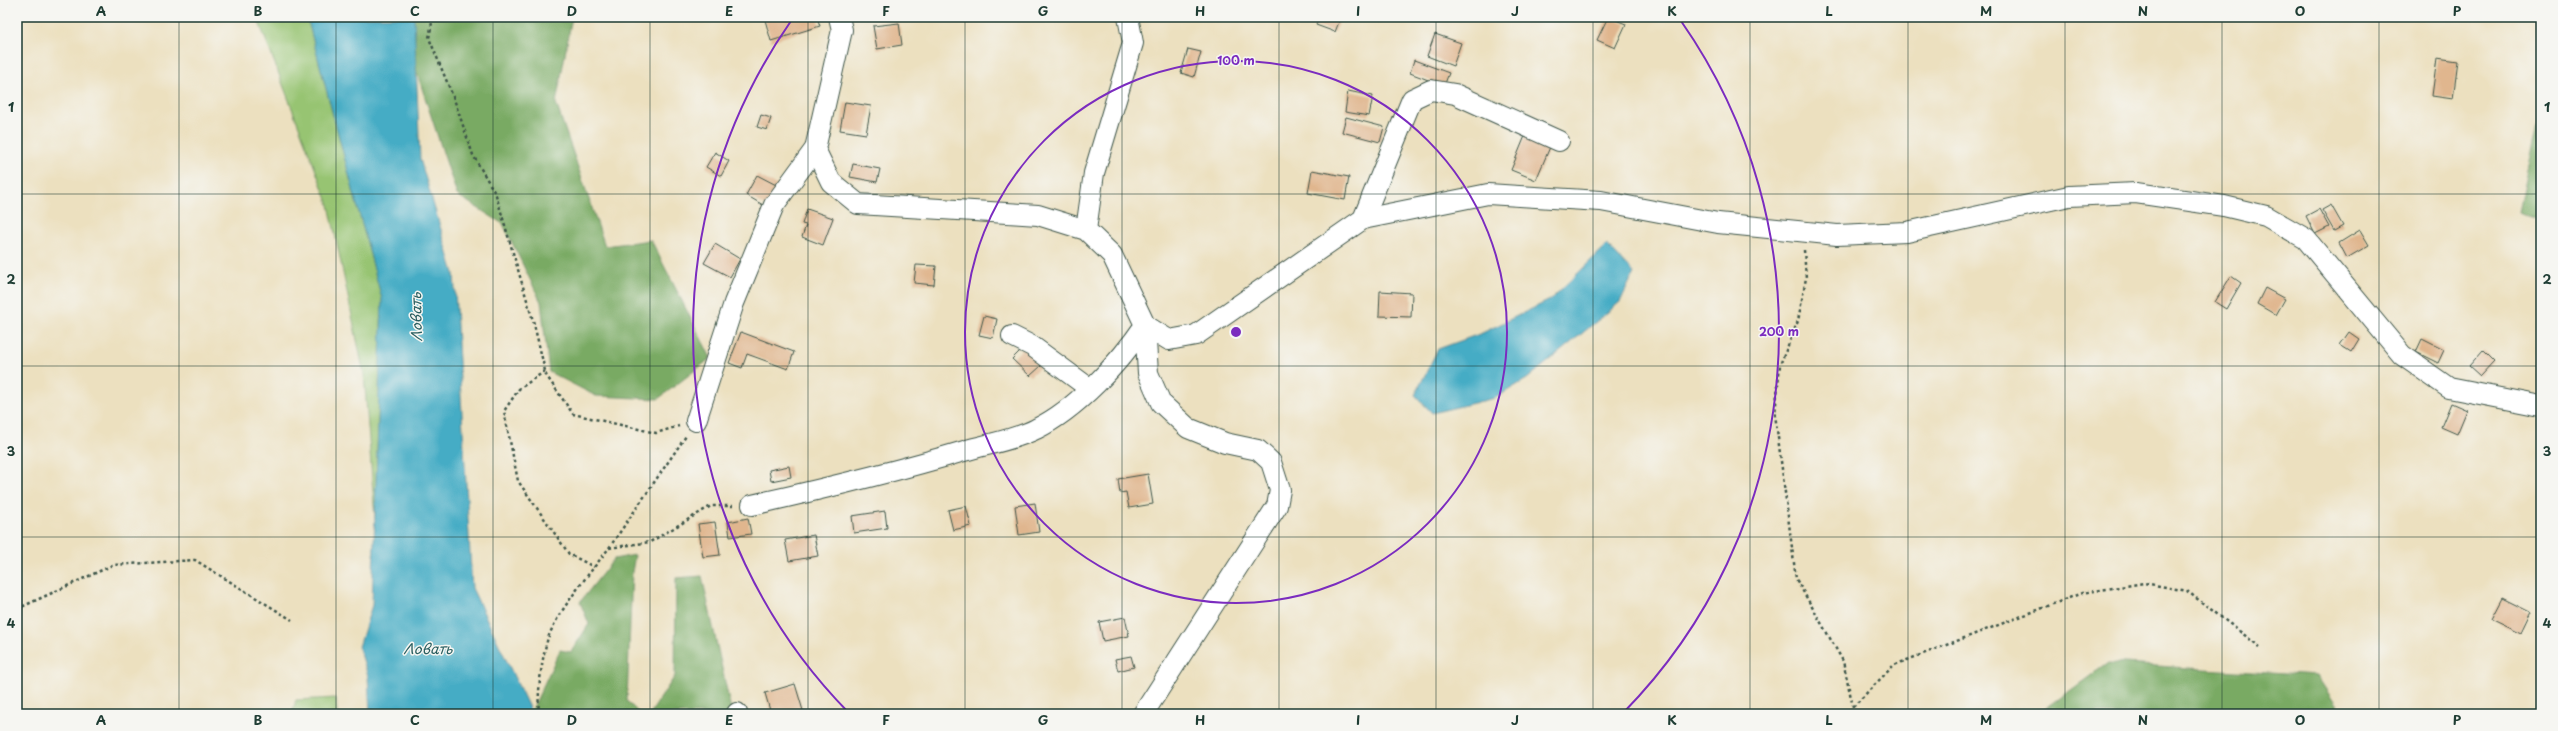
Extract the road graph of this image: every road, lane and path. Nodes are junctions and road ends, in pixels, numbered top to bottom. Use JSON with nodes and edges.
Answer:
{"nodes":[{"id":1,"x":433,"y":17,"type":"edge"},
{"id":2,"x":838,"y":17,"type":"edge"},
{"id":3,"x":1128,"y":17,"type":"edge"},
{"id":4,"x":1559,"y":141,"type":"dead end"},
{"id":5,"x":815,"y":149,"type":"junction"},
{"id":6,"x":1364,"y":219,"type":"junction"},
{"id":7,"x":1086,"y":230,"type":"junction"},
{"id":8,"x":1803,"y":231,"type":"junction"},
{"id":9,"x":1145,"y":324,"type":"junction"},
{"id":10,"x":1012,"y":336,"type":"dead end"},
{"id":11,"x":545,"y":371,"type":"junction"},
{"id":12,"x":1089,"y":388,"type":"junction"},
{"id":13,"x":2541,"y":406,"type":"edge"},
{"id":14,"x":696,"y":421,"type":"junction"},
{"id":15,"x":752,"y":505,"type":"joint"},
{"id":16,"x":609,"y":548,"type":"junction"},
{"id":17,"x":594,"y":567,"type":"junction"},
{"id":18,"x":17,"y":609,"type":"edge"},
{"id":19,"x":292,"y":620,"type":"dead end"},
{"id":20,"x":2260,"y":647,"type":"dead end"},
{"id":21,"x":1853,"y":707,"type":"junction"},
{"id":22,"x":539,"y":714,"type":"edge"},
{"id":23,"x":1143,"y":714,"type":"edge"},
{"id":24,"x":1849,"y":714,"type":"edge"}],
"edges":[{"from":1,"to":11,"type":"path"},
{"from":2,"to":5,"type":"street"},
{"from":3,"to":7,"type":"street"},
{"from":4,"to":6,"type":"street"},
{"from":5,"to":7,"type":"street"},
{"from":5,"to":14,"type":"street"},
{"from":6,"to":8,"type":"street"},
{"from":6,"to":9,"type":"street"},
{"from":7,"to":9,"type":"street"},
{"from":8,"to":13,"type":"street"},
{"from":8,"to":21,"type":"path"},
{"from":9,"to":12,"type":"street"},
{"from":9,"to":23,"type":"street"},
{"from":10,"to":12,"type":"street"},
{"from":11,"to":14,"type":"path"},
{"from":11,"to":17,"type":"path"},
{"from":12,"to":15,"type":"street"},
{"from":14,"to":16,"type":"path"},
{"from":15,"to":16,"type":"path"},
{"from":16,"to":17,"type":"path"},
{"from":17,"to":22,"type":"path"},
{"from":18,"to":19,"type":"path"},
{"from":20,"to":21,"type":"path"},
{"from":21,"to":24,"type":"path"}]}
